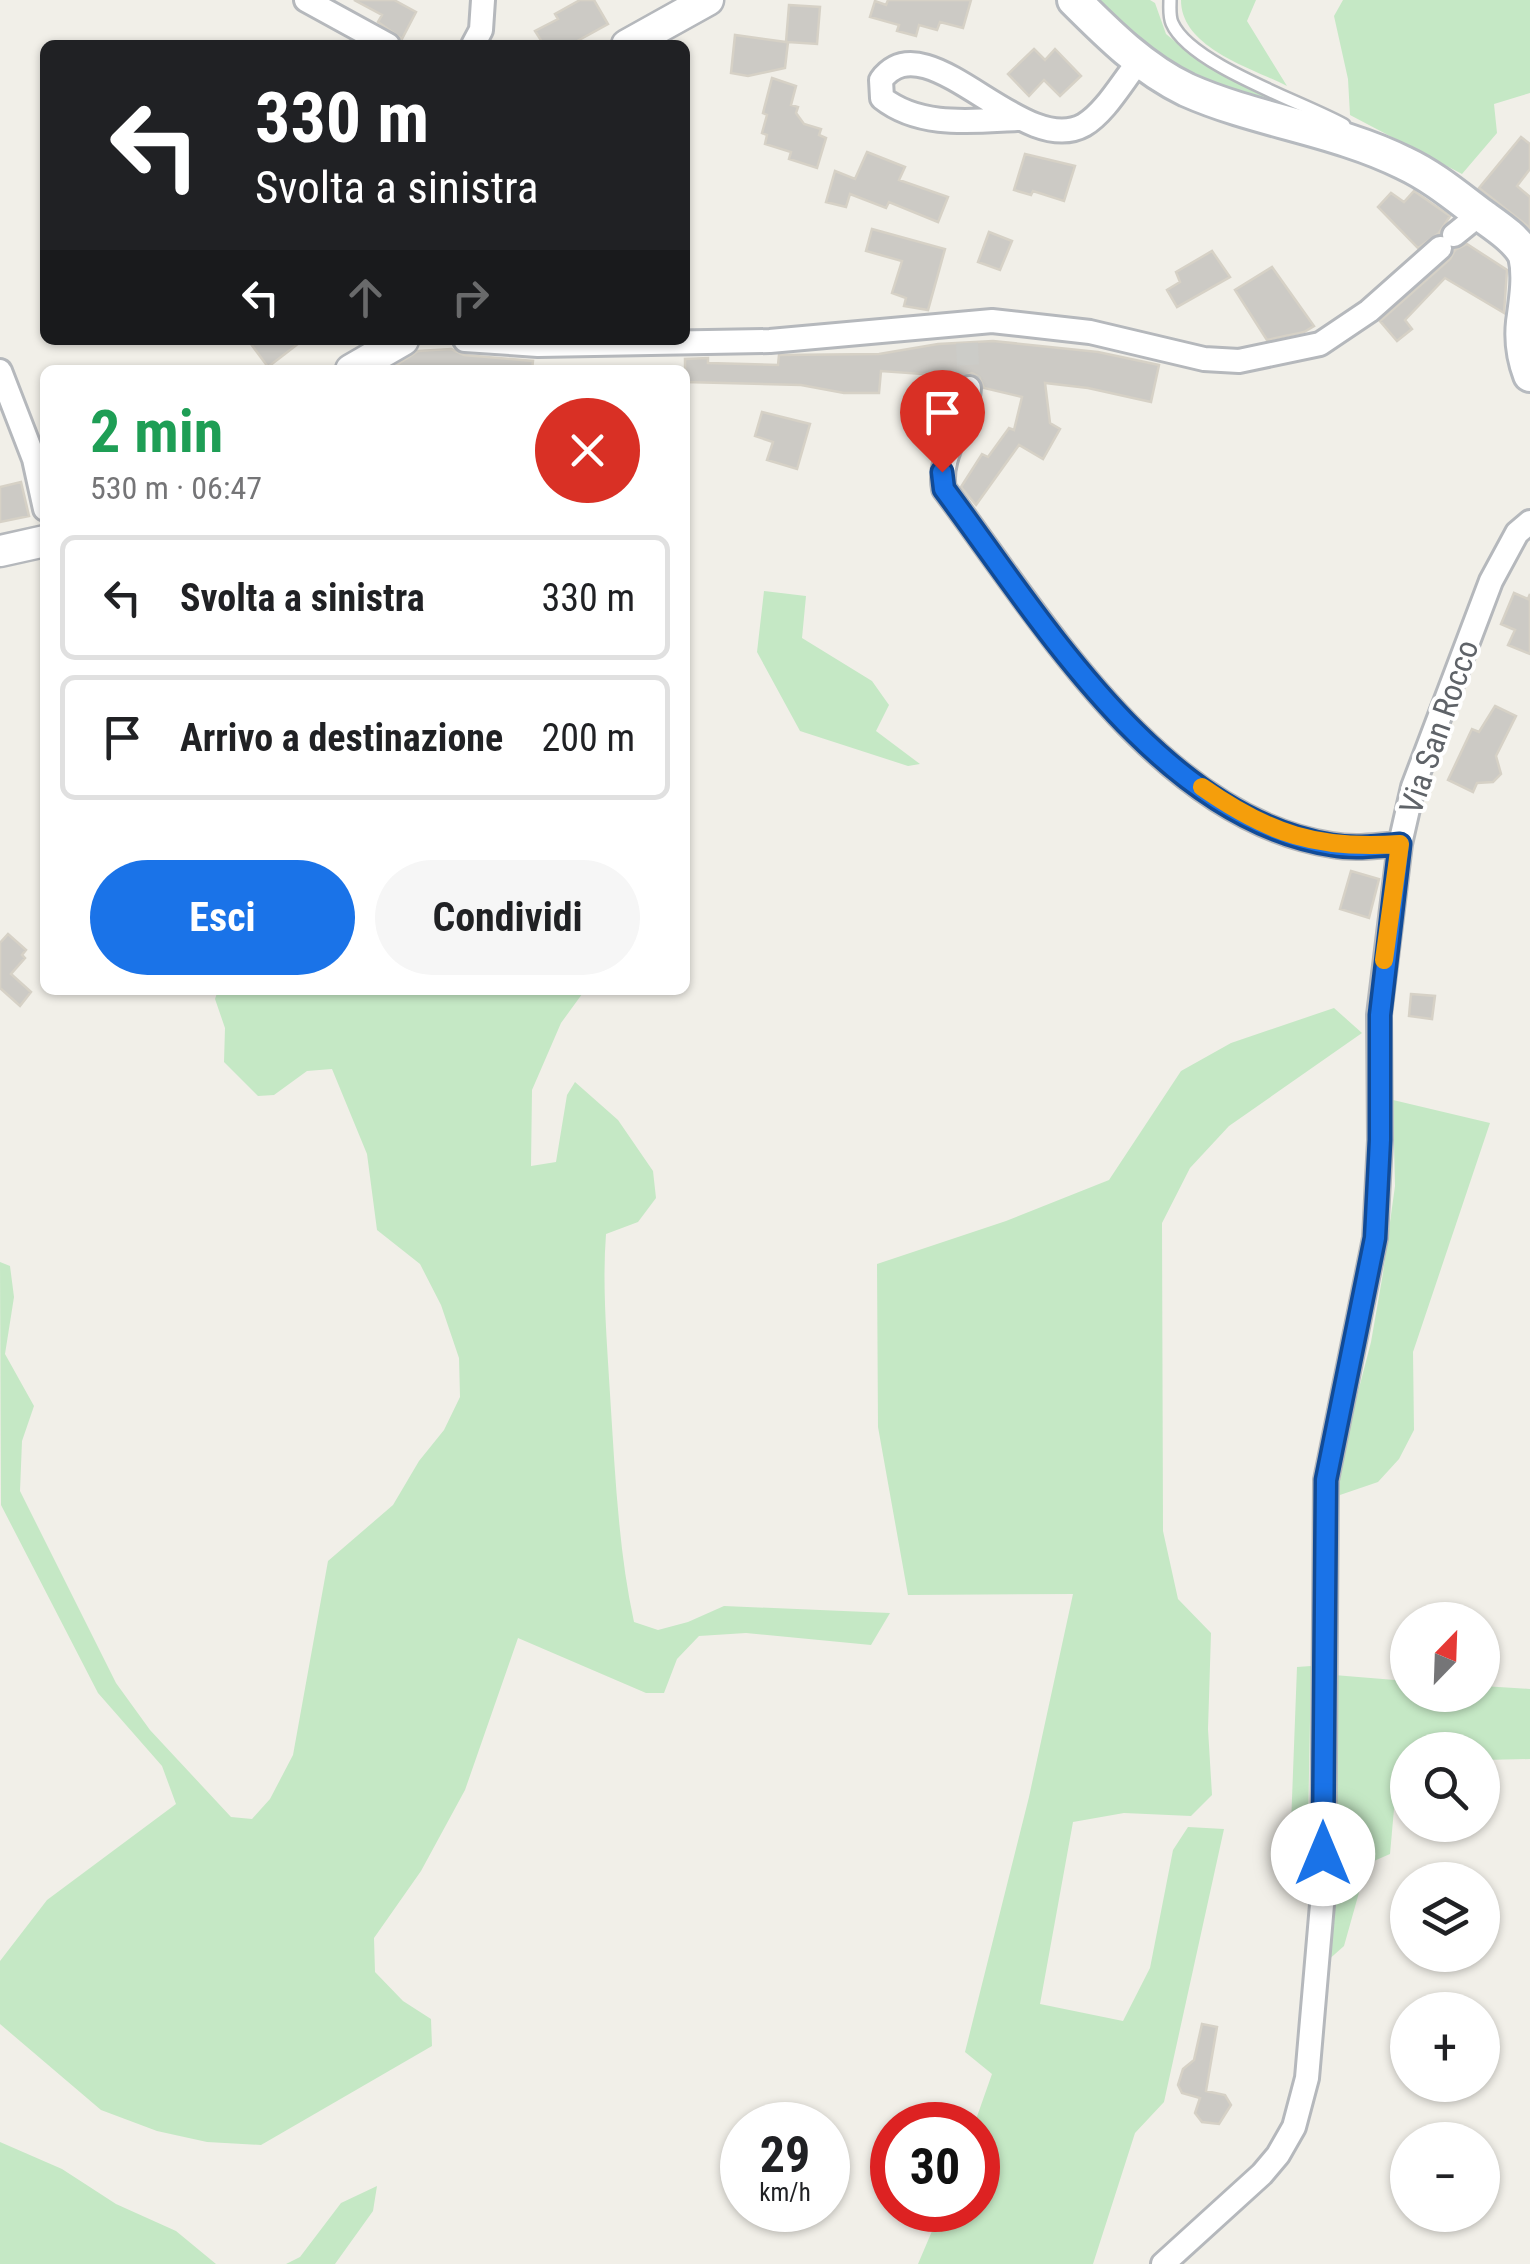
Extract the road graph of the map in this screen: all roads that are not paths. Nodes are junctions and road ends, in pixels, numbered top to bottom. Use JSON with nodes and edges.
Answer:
{"nodes":[{"id":1,"x":306,"y":0,"type":"edge"},
{"id":2,"x":483,"y":0,"type":"edge"},
{"id":3,"x":708,"y":0,"type":"edge"},
{"id":4,"x":1074,"y":0,"type":"edge"},
{"id":5,"x":1170,"y":0,"type":"edge"},
{"id":6,"x":379,"y":40,"type":"edge"},
{"id":7,"x":476,"y":40,"type":"edge"},
{"id":8,"x":636,"y":40,"type":"edge"},
{"id":9,"x":1140,"y":60,"type":"junction"},
{"id":10,"x":1018,"y":119,"type":"junction"},
{"id":11,"x":1374,"y":150,"type":"junction"},
{"id":12,"x":1480,"y":214,"type":"junction"},
{"id":13,"x":1528,"y":260,"type":"edge"},
{"id":14,"x":690,"y":342,"type":"edge"},
{"id":15,"x":394,"y":345,"type":"edge"},
{"id":16,"x":360,"y":365,"type":"edge"},
{"id":17,"x":0,"y":371,"type":"edge"},
{"id":18,"x":1530,"y":375,"type":"edge"},
{"id":19,"x":970,"y":388,"type":"tunnel mouth"},
{"id":20,"x":40,"y":485,"type":"edge"},
{"id":21,"x":1530,"y":522,"type":"edge"},
{"id":22,"x":40,"y":543,"type":"edge"},
{"id":23,"x":0,"y":551,"type":"edge"},
{"id":24,"x":1400,"y":844,"type":"junction"},
{"id":25,"x":1162,"y":2264,"type":"edge"}],
"edges":[{"from":1,"to":6,"type":"street"},
{"from":2,"to":7,"type":"street"},
{"from":3,"to":8,"type":"street"},
{"from":4,"to":9,"type":"main road"},
{"from":5,"to":11,"type":"lane"},
{"from":9,"to":10,"type":"street"},
{"from":9,"to":11,"type":"main road"},
{"from":10,"to":10,"type":"street"},
{"from":11,"to":12,"type":"main road"},
{"from":12,"to":13,"type":"main road"},
{"from":12,"to":14,"type":"street"},
{"from":13,"to":18,"type":"main road"},
{"from":15,"to":16,"type":"street"},
{"from":17,"to":20,"type":"street"},
{"from":19,"to":24,"type":"street"},
{"from":21,"to":24,"type":"street","name":"Via San Rocco"},
{"from":22,"to":23,"type":"street"},
{"from":24,"to":25,"type":"street","name":"Via San Rocco"}]}
